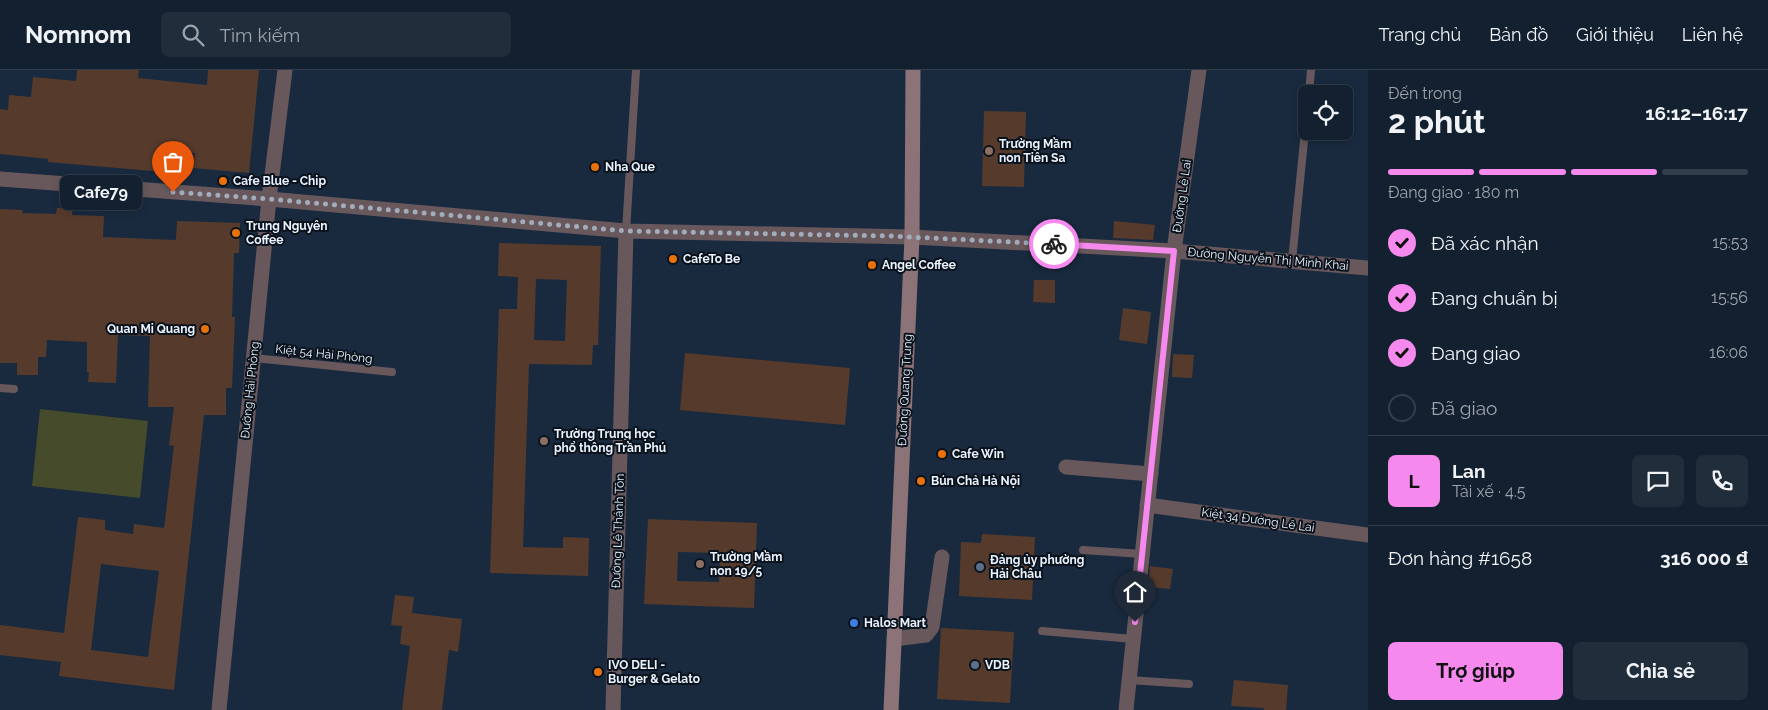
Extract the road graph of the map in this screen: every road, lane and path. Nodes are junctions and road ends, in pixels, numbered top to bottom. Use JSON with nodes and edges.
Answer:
{"nodes":[{"id":1,"x":285,"y":70,"type":"edge"},
{"id":2,"x":636,"y":70,"type":"edge"},
{"id":3,"x":913,"y":70,"type":"edge"},
{"id":4,"x":1199,"y":70,"type":"edge"},
{"id":5,"x":1312,"y":70,"type":"edge"},
{"id":6,"x":1310,"y":85,"type":"edge"},
{"id":7,"x":1304,"y":140,"type":"edge"},
{"id":8,"x":0,"y":179,"type":"edge"},
{"id":9,"x":269,"y":199,"type":"junction"},
{"id":10,"x":626,"y":231,"type":"junction"},
{"id":11,"x":912,"y":236,"type":"junction"},
{"id":12,"x":1174,"y":251,"type":"junction"},
{"id":13,"x":1292,"y":261,"type":"junction"},
{"id":14,"x":1368,"y":268,"type":"edge"},
{"id":15,"x":254,"y":358,"type":"junction"},
{"id":16,"x":392,"y":372,"type":"dead end"},
{"id":17,"x":0,"y":388,"type":"edge"},
{"id":18,"x":14,"y":389,"type":"dead end"},
{"id":19,"x":1066,"y":467,"type":"dead end"},
{"id":20,"x":1151,"y":474,"type":"junction"},
{"id":21,"x":1147,"y":505,"type":"junction"},
{"id":22,"x":1368,"y":535,"type":"edge"},
{"id":23,"x":1083,"y":550,"type":"dead end"},
{"id":24,"x":1142,"y":554,"type":"junction"},
{"id":25,"x":942,"y":557,"type":"dead end"},
{"id":26,"x":1042,"y":631,"type":"dead end"},
{"id":27,"x":894,"y":639,"type":"junction"},
{"id":28,"x":1133,"y":639,"type":"junction"},
{"id":29,"x":1129,"y":680,"type":"junction"},
{"id":30,"x":1189,"y":684,"type":"dead end"},
{"id":31,"x":219,"y":710,"type":"edge"},
{"id":32,"x":613,"y":710,"type":"edge"},
{"id":33,"x":890,"y":710,"type":"edge"},
{"id":34,"x":1126,"y":710,"type":"edge"}],
"edges":[{"from":1,"to":9,"type":"street","name":"Đường Hải Phòng"},
{"from":2,"to":10,"type":"lane"},
{"from":3,"to":11,"type":"main road","name":"Đường Quang Trung"},
{"from":4,"to":12,"type":"street","name":"Đường Lê Lai"},
{"from":5,"to":6,"type":"lane"},
{"from":7,"to":13,"type":"lane"},
{"from":8,"to":9,"type":"street","name":"Đường Nguyễn Thị Minh Khai"},
{"from":9,"to":10,"type":"street","name":"Đường Nguyễn Thị Minh Khai"},
{"from":9,"to":15,"type":"street","name":"Đường Hải Phòng"},
{"from":10,"to":11,"type":"street","name":"Đường Nguyễn Thị Minh Khai"},
{"from":10,"to":32,"type":"street","name":"Đường Lê Thánh Tôn"},
{"from":11,"to":12,"type":"street","name":"Đường Nguyễn Thị Minh Khai"},
{"from":11,"to":27,"type":"main road","name":"Đường Quang Trung"},
{"from":12,"to":13,"type":"street","name":"Đường Nguyễn Thị Minh Khai"},
{"from":12,"to":20,"type":"street","name":"Đường Lê Lai"},
{"from":13,"to":14,"type":"street","name":"Đường Nguyễn Thị Minh Khai"},
{"from":15,"to":16,"type":"lane","name":"Kiệt 54 Hải Phòng"},
{"from":15,"to":31,"type":"street","name":"Đường Hải Phòng"},
{"from":17,"to":18,"type":"lane"},
{"from":19,"to":20,"type":"street"},
{"from":20,"to":21,"type":"street","name":"Đường Lê Lai"},
{"from":21,"to":22,"type":"street","name":"Kiệt 34 Đường Lê Lai"},
{"from":21,"to":24,"type":"street","name":"Đường Lê Lai"},
{"from":23,"to":24,"type":"lane"},
{"from":24,"to":28,"type":"street","name":"Đường Lê Lai"},
{"from":25,"to":27,"type":"street"},
{"from":26,"to":28,"type":"lane"},
{"from":27,"to":33,"type":"main road","name":"Đường Quang Trung"},
{"from":28,"to":29,"type":"street","name":"Đường Lê Lai"},
{"from":29,"to":30,"type":"lane"},
{"from":29,"to":34,"type":"street","name":"Đường Lê Lai"}]}
